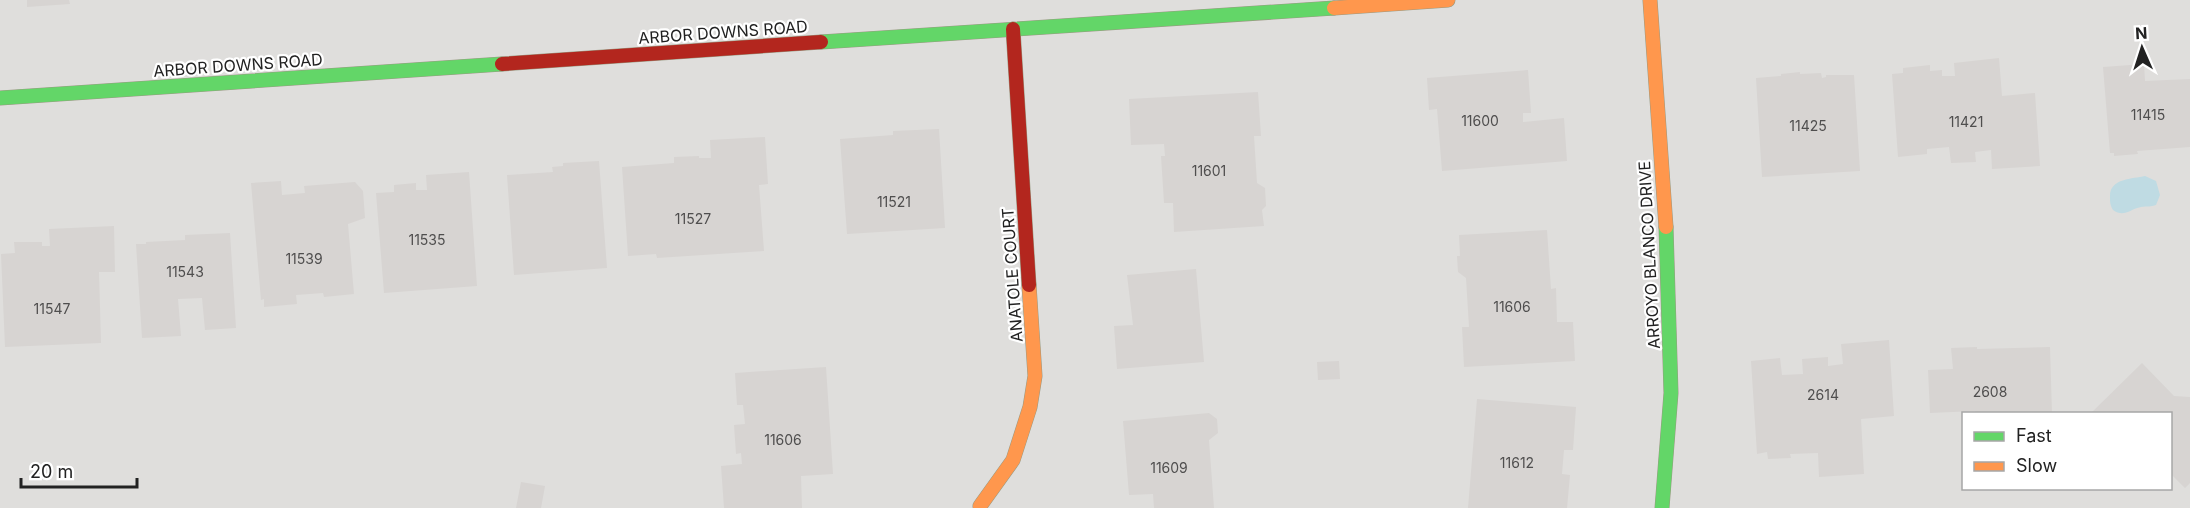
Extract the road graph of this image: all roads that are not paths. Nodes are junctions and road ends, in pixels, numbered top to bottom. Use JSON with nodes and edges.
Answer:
{"nodes":[{"id":1,"x":1448,"y":0,"type":"edge"},
{"id":2,"x":1650,"y":0,"type":"edge"},
{"id":3,"x":1012,"y":29,"type":"junction"},
{"id":4,"x":0,"y":98,"type":"edge"},
{"id":5,"x":980,"y":506,"type":"dead end"},
{"id":6,"x":1662,"y":508,"type":"edge"}],
"edges":[{"from":1,"to":3,"type":"street","name":"ARBOR DOWNS ROAD"},
{"from":2,"to":6,"type":"street","name":"ARROYO BLANCO DRIVE"},
{"from":3,"to":4,"type":"street","name":"ARBOR DOWNS ROAD"},
{"from":3,"to":5,"type":"street","name":"ANATOLE COURT"}]}
